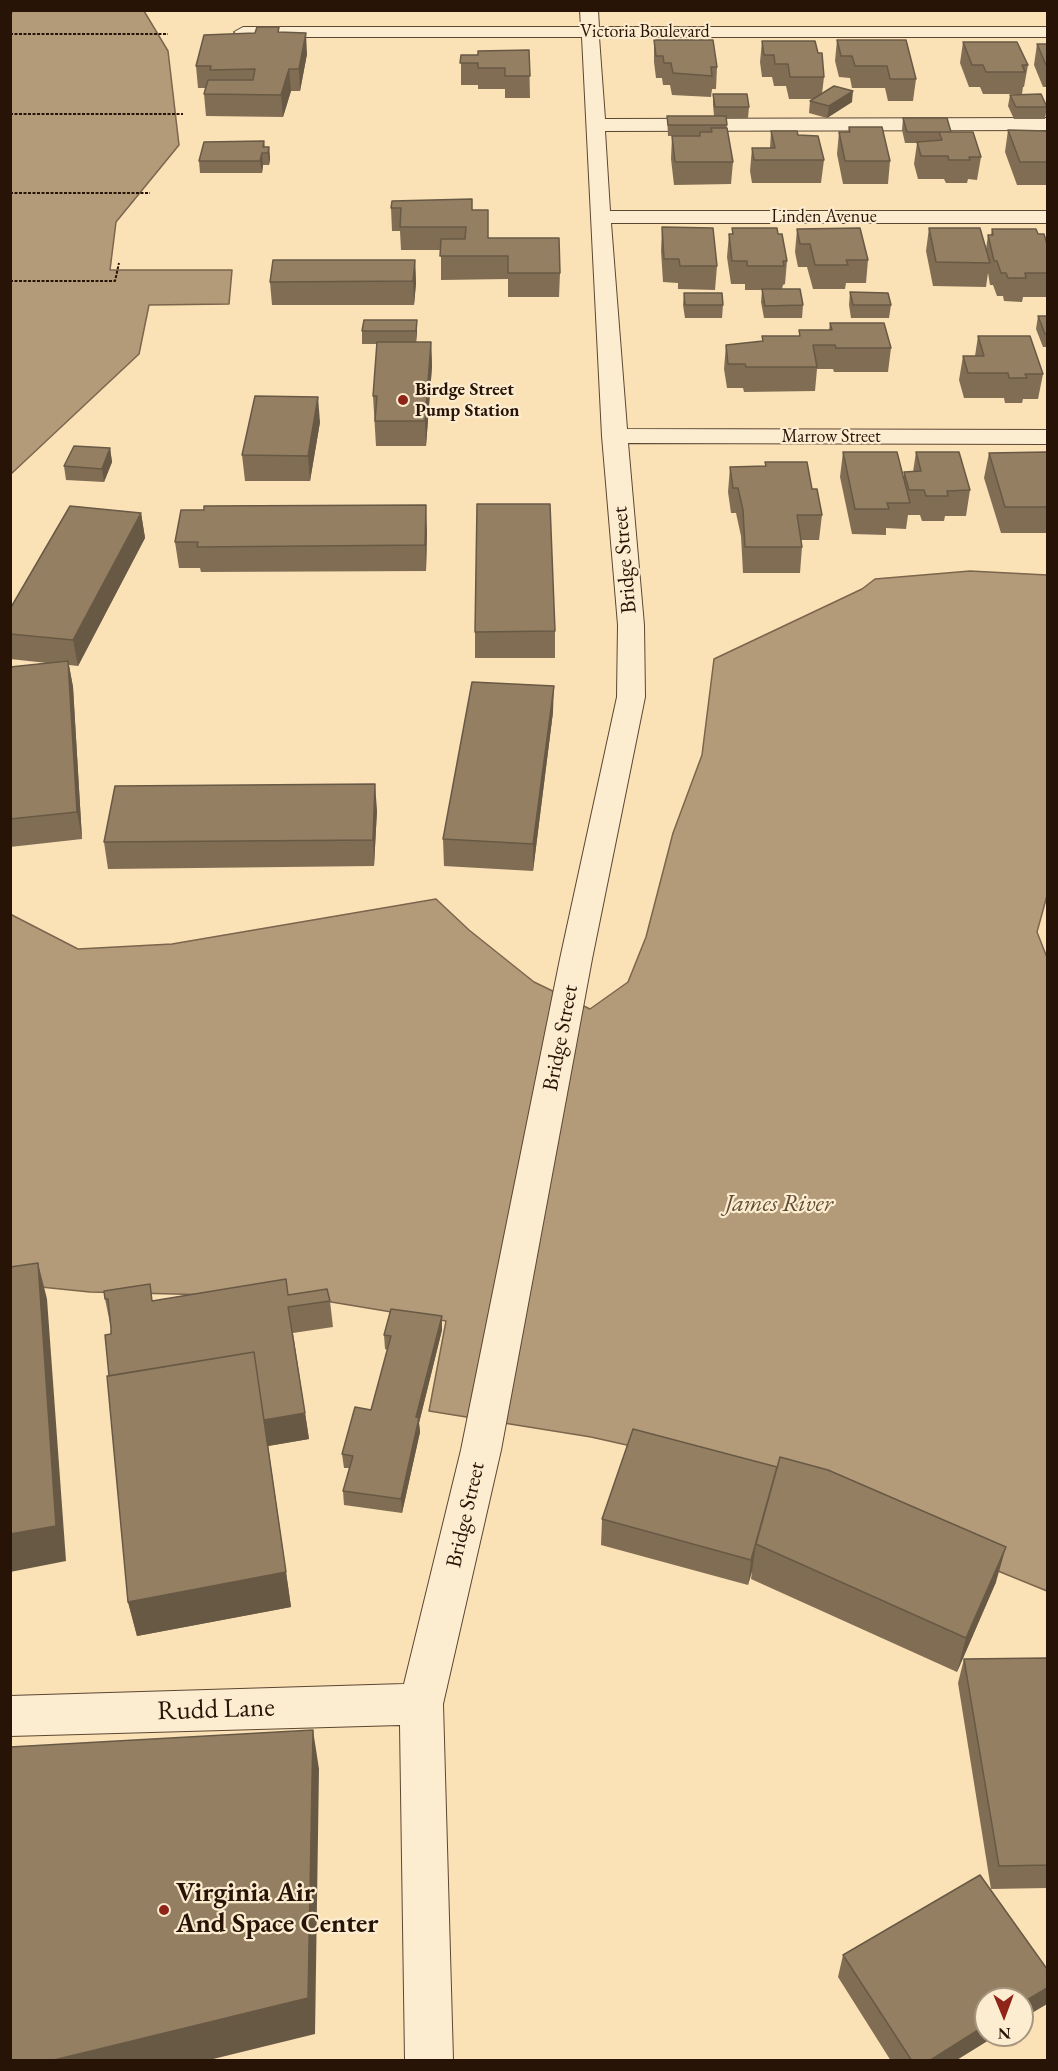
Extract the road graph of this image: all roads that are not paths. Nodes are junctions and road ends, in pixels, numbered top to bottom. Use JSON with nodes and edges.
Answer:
{"nodes":[{"id":1,"x":589,"y":10,"type":"edge"},
{"id":2,"x":243,"y":32,"type":"edge"},
{"id":3,"x":591,"y":32,"type":"junction"},
{"id":4,"x":1047,"y":32,"type":"edge"},
{"id":5,"x":1047,"y":124,"type":"edge"},
{"id":6,"x":595,"y":125,"type":"junction"},
{"id":7,"x":600,"y":217,"type":"junction"},
{"id":8,"x":1047,"y":217,"type":"edge"},
{"id":9,"x":615,"y":436,"type":"junction"},
{"id":10,"x":1047,"y":437,"type":"edge"},
{"id":11,"x":422,"y":1704,"type":"junction"},
{"id":12,"x":10,"y":1716,"type":"edge"},
{"id":13,"x":429,"y":2061,"type":"edge"}],
"edges":[{"from":1,"to":3,"type":"street","name":"Bridge Street"},
{"from":2,"to":3,"type":"street","name":"Victoria Boulevard"},
{"from":3,"to":4,"type":"street","name":"Victoria Boulevard"},
{"from":3,"to":6,"type":"street","name":"Bridge Street"},
{"from":5,"to":6,"type":"street"},
{"from":6,"to":7,"type":"street","name":"Bridge Street"},
{"from":7,"to":8,"type":"street","name":"Linden Avenue"},
{"from":7,"to":9,"type":"street","name":"Bridge Street"},
{"from":9,"to":10,"type":"street","name":"Marrow Street"},
{"from":9,"to":11,"type":"street","name":"Bridge Street"},
{"from":11,"to":12,"type":"street","name":"Rudd Lane"},
{"from":11,"to":13,"type":"street","name":"Bridge Street"}]}
